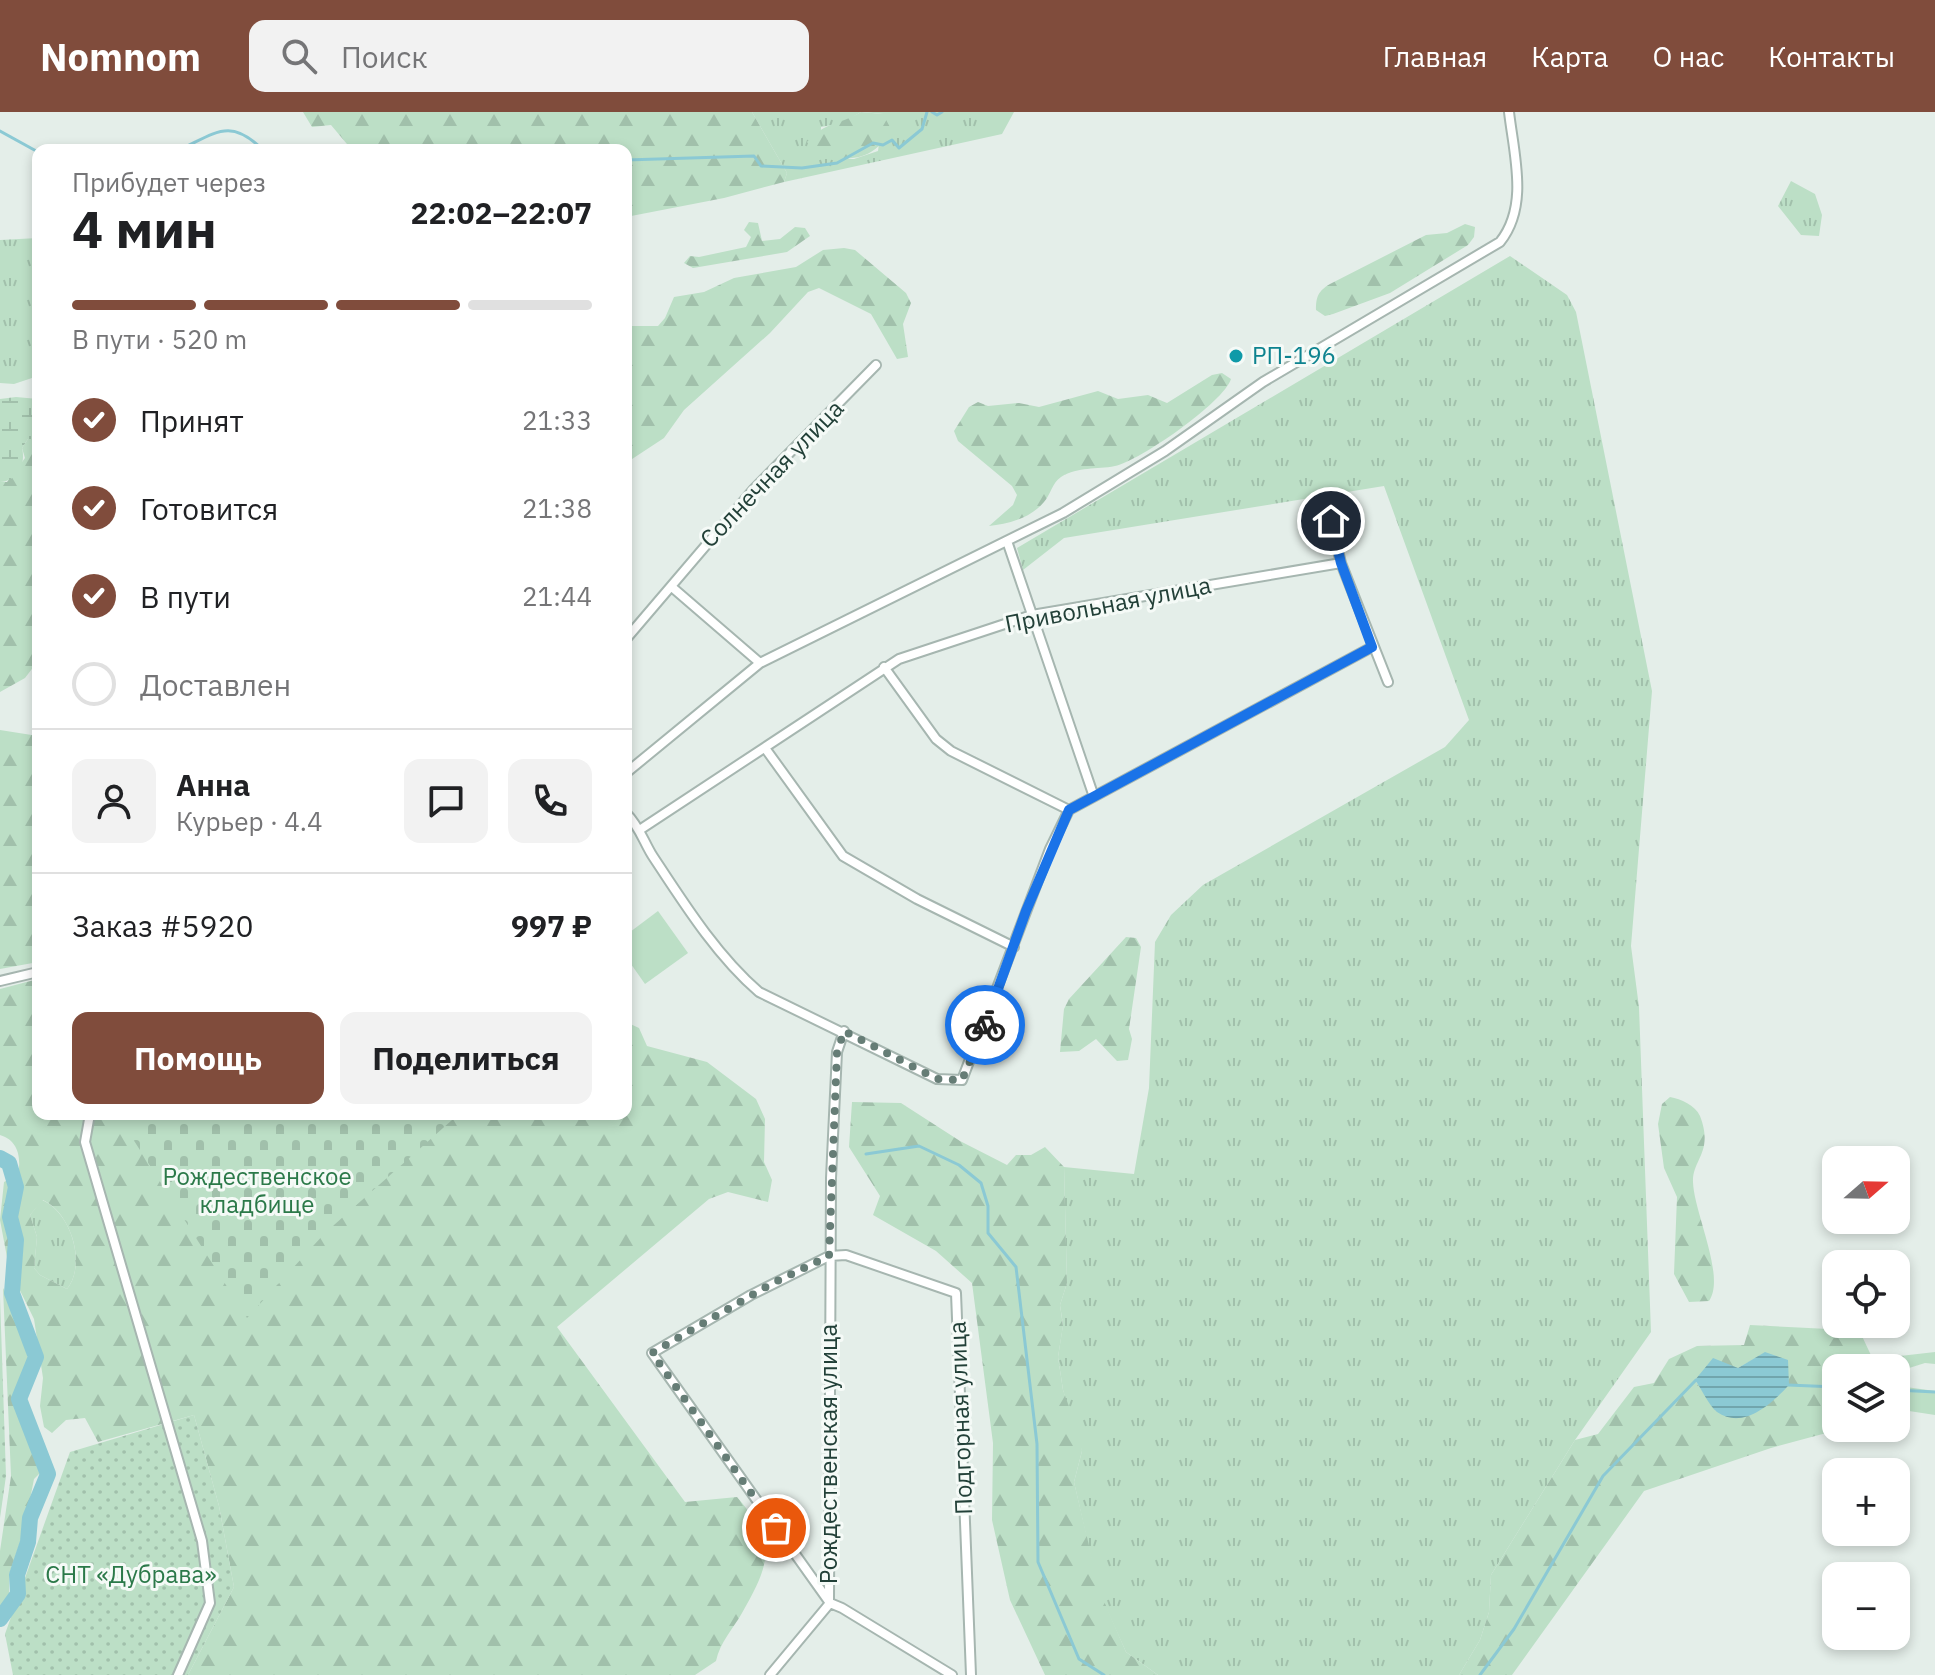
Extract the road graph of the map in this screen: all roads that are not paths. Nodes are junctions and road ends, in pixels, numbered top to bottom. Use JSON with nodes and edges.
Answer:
{"nodes":[{"id":1,"x":1509,"y":112,"type":"edge"},
{"id":2,"x":876,"y":365,"type":"dead end"},
{"id":3,"x":1331,"y":521,"type":"dead end"},
{"id":4,"x":1007,"y":541,"type":"junction"},
{"id":5,"x":1341,"y":563,"type":"junction"},
{"id":6,"x":673,"y":588,"type":"junction"},
{"id":7,"x":1032,"y":615,"type":"junction"},
{"id":8,"x":632,"y":632,"type":"edge"},
{"id":9,"x":1372,"y":647,"type":"junction"},
{"id":10,"x":760,"y":663,"type":"junction"},
{"id":11,"x":884,"y":667,"type":"junction"},
{"id":12,"x":1388,"y":682,"type":"dead end"},
{"id":13,"x":765,"y":748,"type":"junction"},
{"id":14,"x":632,"y":768,"type":"edge"},
{"id":15,"x":1093,"y":794,"type":"junction"},
{"id":16,"x":1069,"y":810,"type":"junction"},
{"id":17,"x":632,"y":819,"type":"edge"},
{"id":18,"x":641,"y":829,"type":"junction"},
{"id":19,"x":1014,"y":947,"type":"junction"},
{"id":20,"x":32,"y":973,"type":"edge"},
{"id":21,"x":0,"y":981,"type":"edge"},
{"id":22,"x":844,"y":1031,"type":"junction"},
{"id":23,"x":89,"y":1120,"type":"edge"},
{"id":24,"x":829,"y":1256,"type":"junction"},
{"id":25,"x":830,"y":1603,"type":"junction"},
{"id":26,"x":178,"y":1675,"type":"edge"},
{"id":27,"x":770,"y":1675,"type":"edge"},
{"id":28,"x":952,"y":1675,"type":"edge"},
{"id":29,"x":971,"y":1675,"type":"edge"}],
"edges":[{"from":1,"to":4,"type":"street"},
{"from":2,"to":6,"type":"street","name":"Солнечная улица"},
{"from":3,"to":5,"type":"street"},
{"from":4,"to":7,"type":"street"},
{"from":4,"to":10,"type":"street"},
{"from":5,"to":7,"type":"street","name":"Привольная улица"},
{"from":5,"to":9,"type":"street"},
{"from":6,"to":8,"type":"street","name":"Солнечная улица"},
{"from":6,"to":10,"type":"street"},
{"from":7,"to":11,"type":"street","name":"Привольная улица"},
{"from":7,"to":15,"type":"street"},
{"from":9,"to":12,"type":"street"},
{"from":9,"to":15,"type":"street"},
{"from":10,"to":14,"type":"street"},
{"from":11,"to":13,"type":"street","name":"Привольная улица"},
{"from":11,"to":16,"type":"street"},
{"from":13,"to":18,"type":"street","name":"Привольная улица"},
{"from":13,"to":19,"type":"street"},
{"from":15,"to":16,"type":"street"},
{"from":16,"to":19,"type":"street"},
{"from":17,"to":18,"type":"street"},
{"from":18,"to":22,"type":"street"},
{"from":19,"to":22,"type":"street"},
{"from":20,"to":21,"type":"street"},
{"from":22,"to":24,"type":"street","name":"Рождественская улица"},
{"from":23,"to":26,"type":"street"},
{"from":24,"to":25,"type":"street","name":"Рождественская улица"},
{"from":24,"to":25,"type":"street"},
{"from":24,"to":29,"type":"street","name":"Подгорная улица"},
{"from":25,"to":27,"type":"street"},
{"from":25,"to":28,"type":"street"}]}
